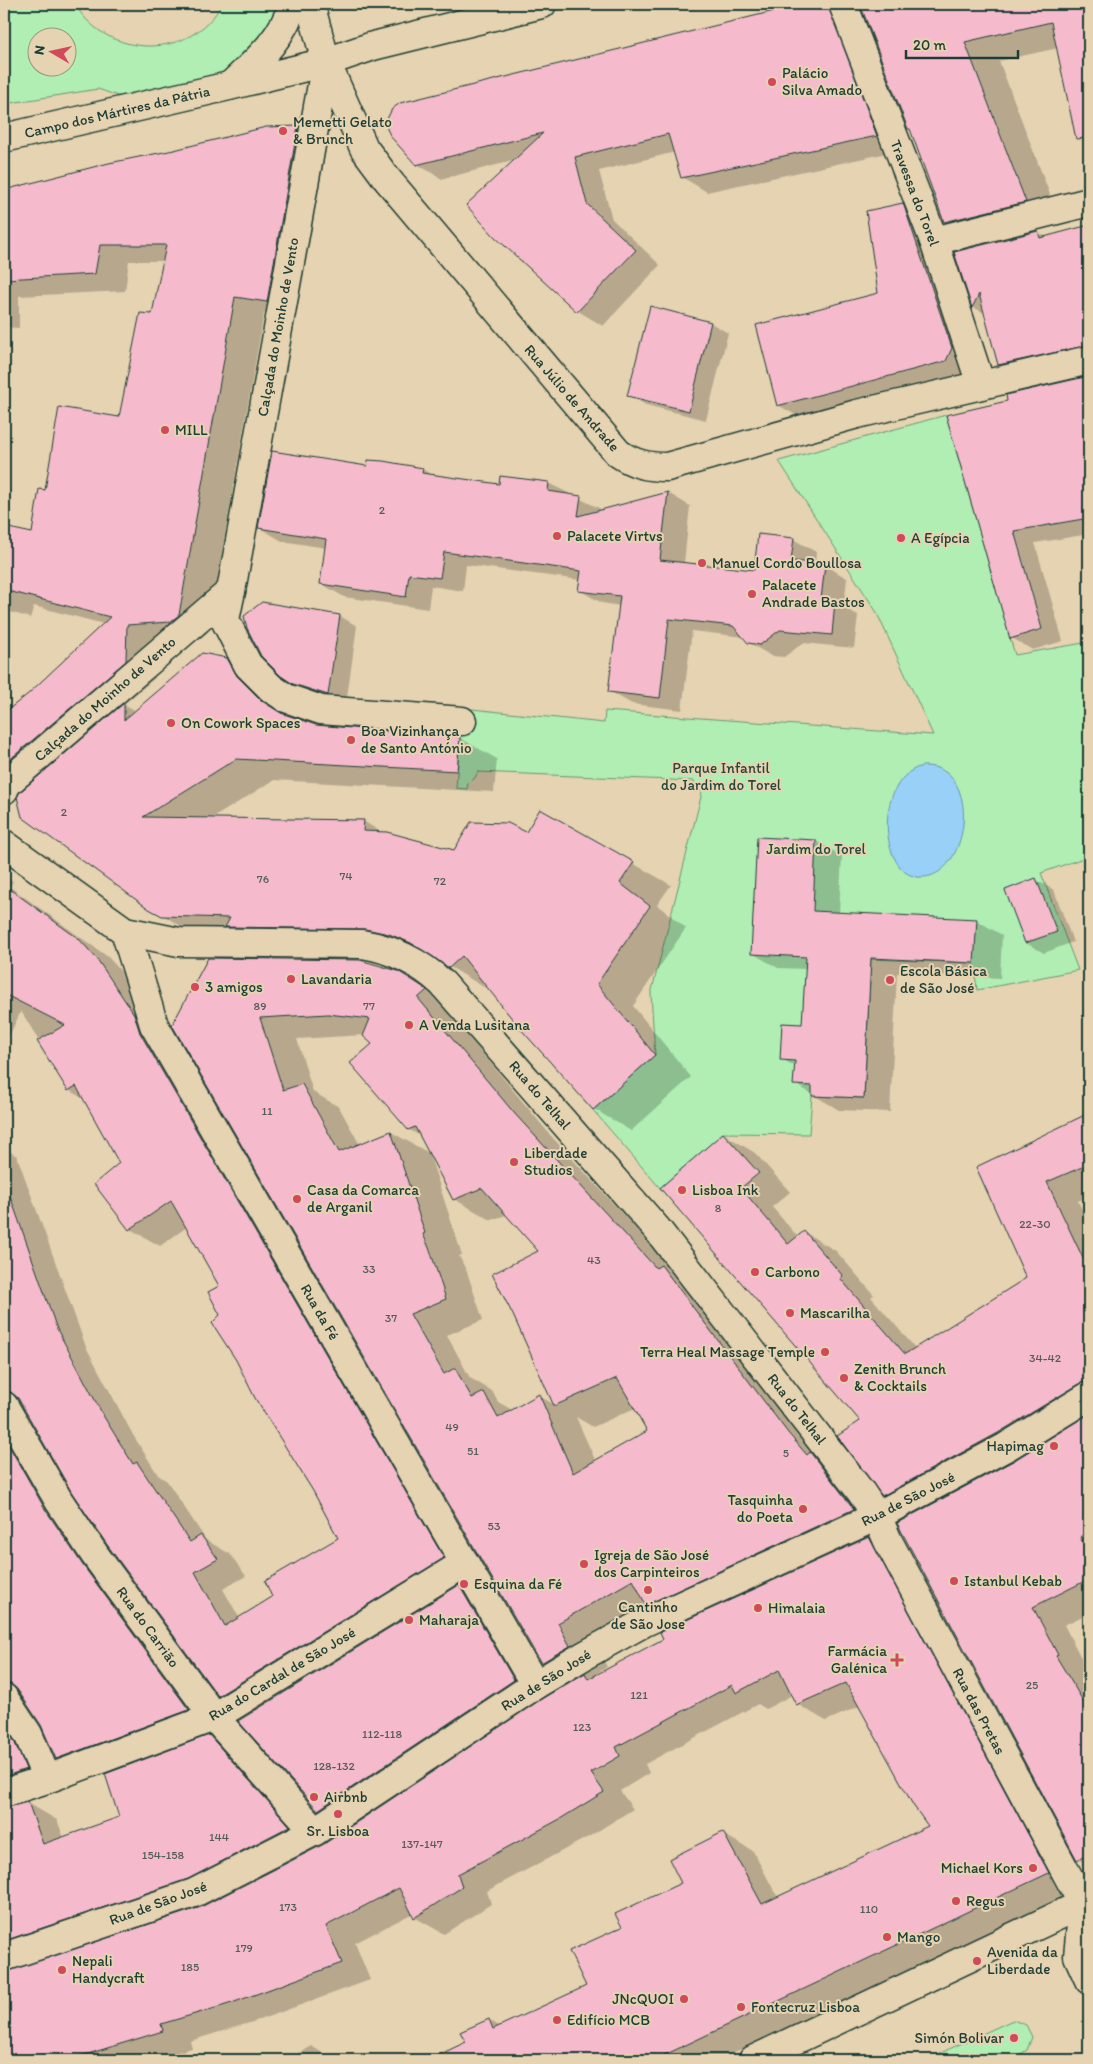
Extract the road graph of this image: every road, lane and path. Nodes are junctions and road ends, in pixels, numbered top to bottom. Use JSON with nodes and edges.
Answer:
{"nodes":[{"id":1,"x":293,"y":4,"type":"edge"},
{"id":2,"x":310,"y":4,"type":"edge"},
{"id":3,"x":542,"y":4,"type":"edge"},
{"id":4,"x":843,"y":4,"type":"edge"},
{"id":5,"x":326,"y":62,"type":"junction"},
{"id":6,"x":230,"y":86,"type":"junction"},
{"id":7,"x":4,"y":138,"type":"edge"},
{"id":8,"x":1089,"y":202,"type":"edge"},
{"id":9,"x":934,"y":241,"type":"junction"},
{"id":10,"x":1089,"y":360,"type":"edge"},
{"id":11,"x":981,"y":385,"type":"junction"},
{"id":12,"x":231,"y":592,"type":"junction"},
{"id":13,"x":462,"y":721,"type":"dead end"},
{"id":14,"x":4,"y":790,"type":"edge"},
{"id":15,"x":4,"y":845,"type":"edge"},
{"id":16,"x":125,"y":931,"type":"junction"},
{"id":17,"x":1089,"y":1396,"type":"edge"},
{"id":18,"x":4,"y":1406,"type":"edge"},
{"id":19,"x":876,"y":1516,"type":"junction"},
{"id":20,"x":465,"y":1563,"type":"junction"},
{"id":21,"x":535,"y":1685,"type":"junction"},
{"id":22,"x":4,"y":1698,"type":"edge"},
{"id":23,"x":214,"y":1717,"type":"junction"},
{"id":24,"x":48,"y":1779,"type":"junction"},
{"id":25,"x":4,"y":1793,"type":"edge"},
{"id":26,"x":315,"y":1831,"type":"junction"},
{"id":27,"x":1087,"y":1905,"type":"edge"},
{"id":28,"x":4,"y":1957,"type":"edge"},
{"id":29,"x":1089,"y":1980,"type":"edge"},
{"id":30,"x":753,"y":2060,"type":"edge"}],
"edges":[{"from":1,"to":6,"type":"street","name":"Campo dos Mártires da Pátria"},
{"from":2,"to":5,"type":"street"},
{"from":3,"to":5,"type":"street","name":"Campo dos Mártires da Pátria"},
{"from":4,"to":9,"type":"street","name":"Travessa do Torel"},
{"from":5,"to":6,"type":"street","name":"Campo dos Mártires da Pátria"},
{"from":5,"to":11,"type":"street","name":"Rua Júlio de Andrade"},
{"from":5,"to":12,"type":"street","name":"Calçada do Moinho de Vento"},
{"from":6,"to":7,"type":"street","name":"Campo dos Mártires da Pátria"},
{"from":8,"to":9,"type":"street"},
{"from":9,"to":11,"type":"street","name":"Travessa do Torel"},
{"from":10,"to":11,"type":"street","name":"Rua Júlio de Andrade"},
{"from":12,"to":13,"type":"street","name":"Calçada do Moinho de Vento"},
{"from":12,"to":14,"type":"street","name":"Calçada do Moinho de Vento"},
{"from":15,"to":16,"type":"street"},
{"from":16,"to":19,"type":"street","name":"Rua do Telhal"},
{"from":16,"to":20,"type":"street","name":"Rua da Fé"},
{"from":17,"to":19,"type":"street","name":"Rua de São José"},
{"from":18,"to":23,"type":"street","name":"Rua do Carrião"},
{"from":19,"to":21,"type":"street","name":"Rua de São José"},
{"from":19,"to":27,"type":"street","name":"Rua das Pretas"},
{"from":20,"to":21,"type":"street","name":"Rua da Fé"},
{"from":20,"to":23,"type":"street","name":"Rua do Cardal de São José"},
{"from":21,"to":26,"type":"street","name":"Rua de São José"},
{"from":22,"to":24,"type":"street"},
{"from":23,"to":24,"type":"street","name":"Rua do Cardal de São José"},
{"from":23,"to":26,"type":"street","name":"Rua do Carrião"},
{"from":24,"to":25,"type":"street","name":"Rua do Cardal de São José"},
{"from":26,"to":28,"type":"street","name":"Rua de São José"},
{"from":27,"to":29,"type":"street"},
{"from":27,"to":30,"type":"street"}]}
